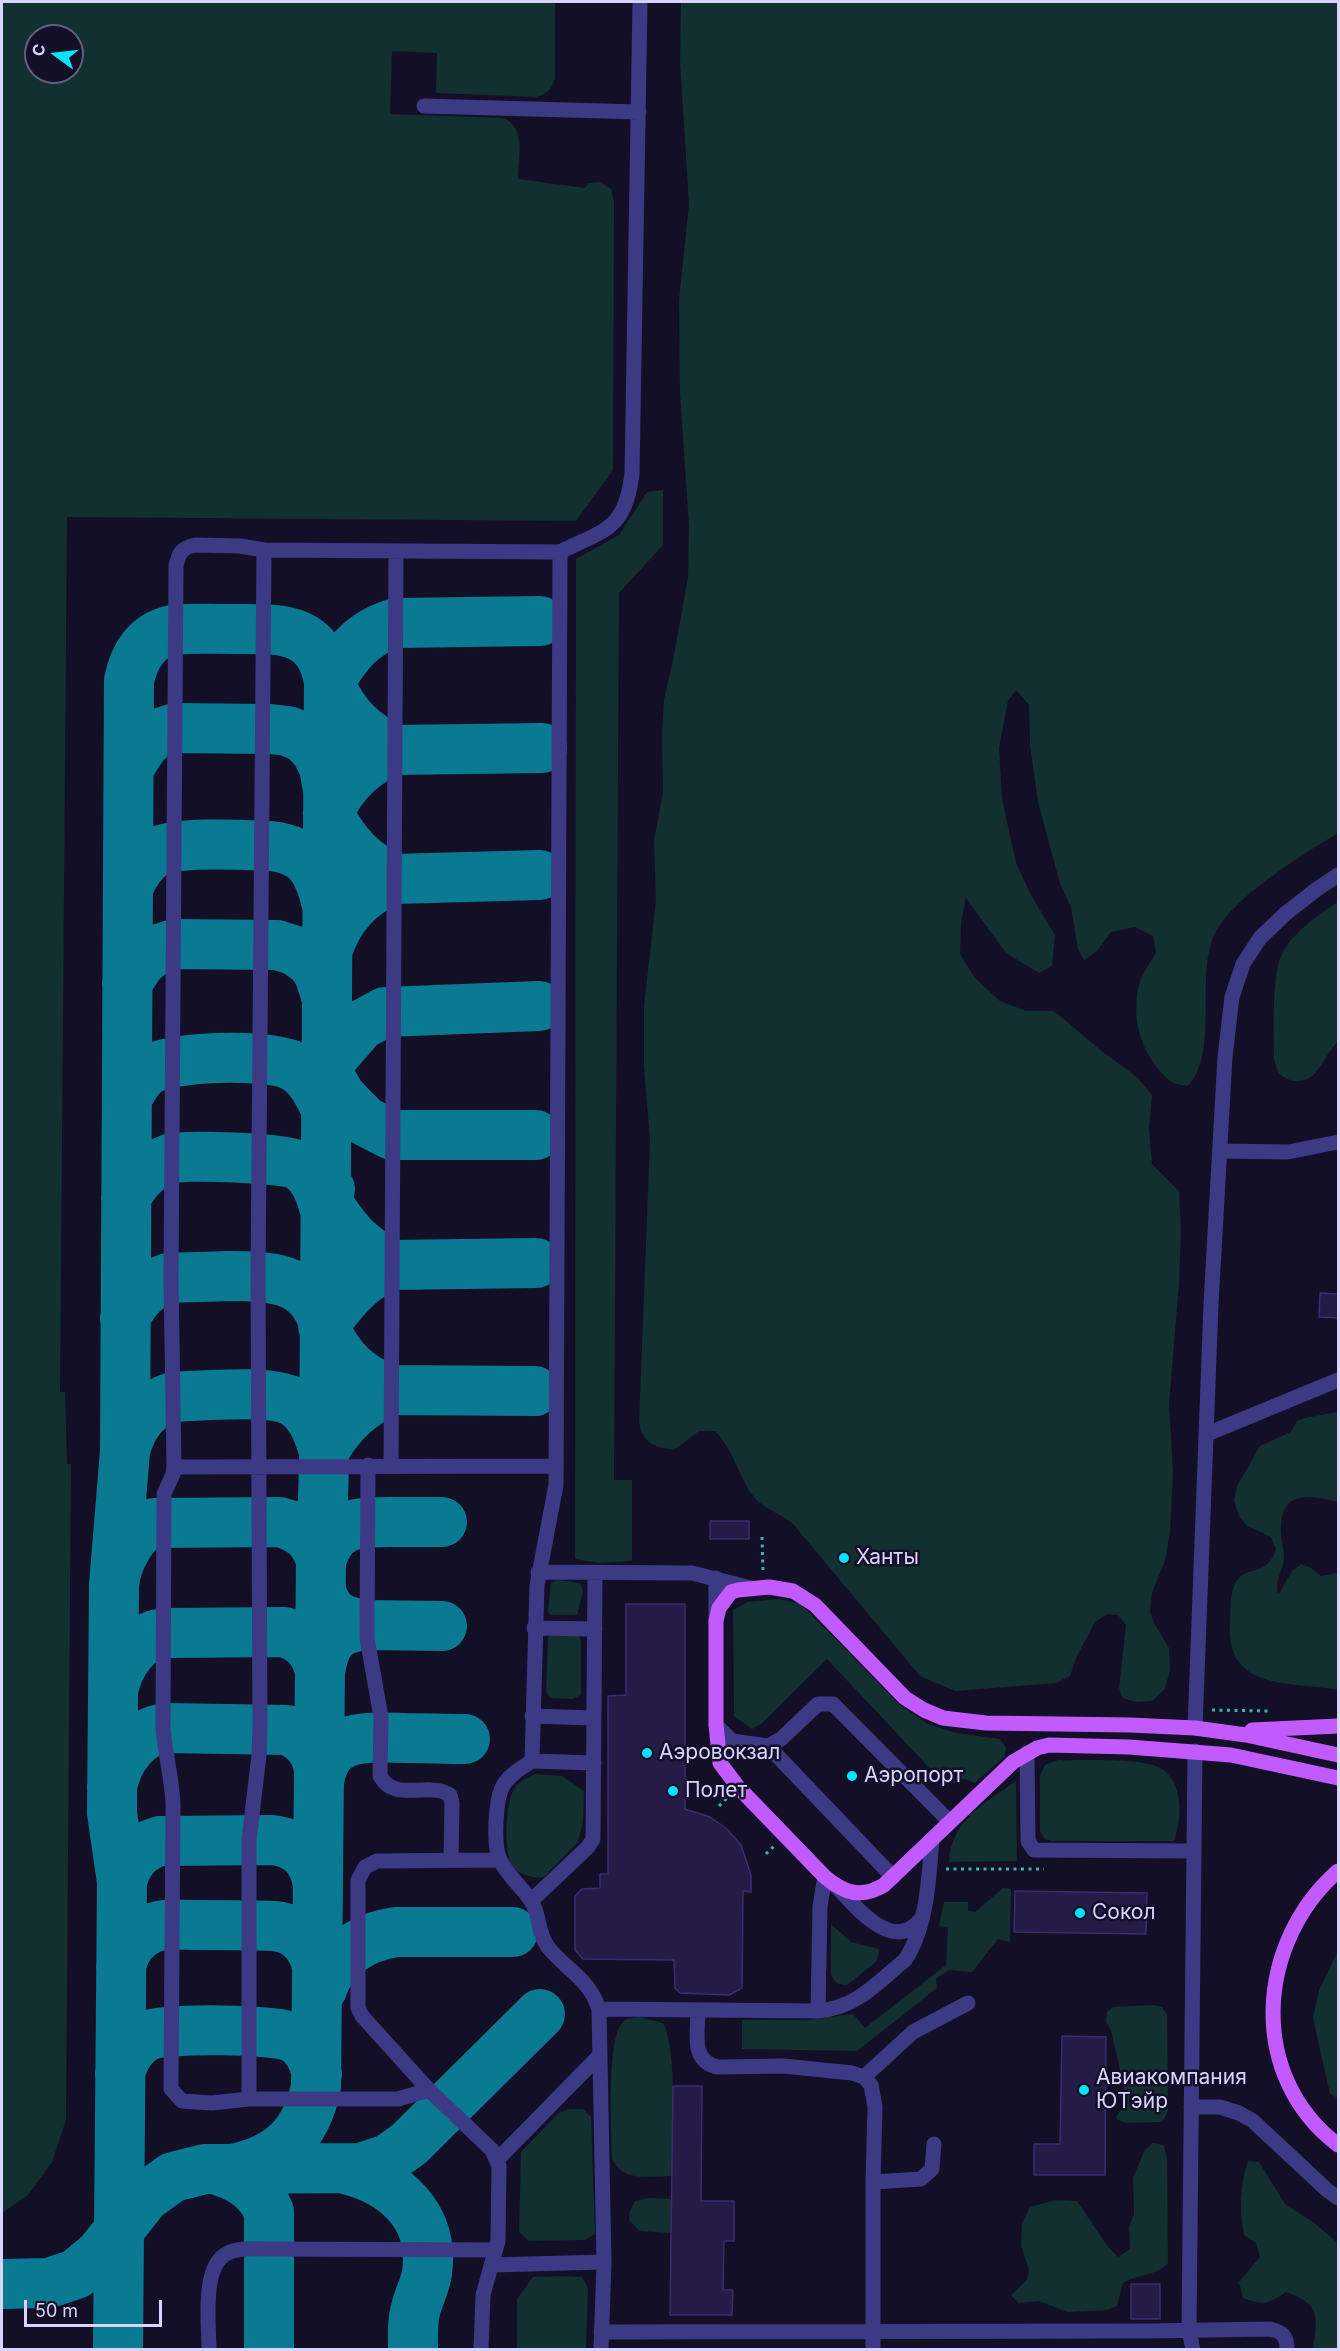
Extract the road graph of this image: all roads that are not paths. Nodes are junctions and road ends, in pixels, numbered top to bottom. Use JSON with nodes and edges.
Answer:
{"nodes":[{"id":1,"x":640,"y":2,"type":"edge"},
{"id":2,"x":424,"y":106,"type":"dead end"},
{"id":3,"x":639,"y":112,"type":"junction"},
{"id":4,"x":264,"y":550,"type":"junction"},
{"id":5,"x":396,"y":552,"type":"junction"},
{"id":6,"x":560,"y":552,"type":"junction"},
{"id":7,"x":1338,"y":875,"type":"edge"},
{"id":8,"x":1338,"y":1142,"type":"edge"},
{"id":9,"x":1221,"y":1151,"type":"junction"},
{"id":10,"x":1338,"y":1380,"type":"edge"},
{"id":11,"x":1207,"y":1434,"type":"junction"},
{"id":12,"x":368,"y":1465,"type":"junction"},
{"id":13,"x":391,"y":1465,"type":"junction"},
{"id":14,"x":260,"y":1466,"type":"junction"},
{"id":15,"x":556,"y":1466,"type":"junction"},
{"id":16,"x":174,"y":1467,"type":"junction"},
{"id":17,"x":538,"y":1572,"type":"junction"},
{"id":18,"x":595,"y":1573,"type":"junction"},
{"id":19,"x":716,"y":1578,"type":"junction"},
{"id":20,"x":751,"y":1588,"type":"junction"},
{"id":21,"x":716,"y":1621,"type":"junction"},
{"id":22,"x":534,"y":1628,"type":"junction"},
{"id":23,"x":595,"y":1629,"type":"junction"},
{"id":24,"x":532,"y":1716,"type":"junction"},
{"id":25,"x":594,"y":1718,"type":"junction"},
{"id":26,"x":716,"y":1725,"type":"junction"},
{"id":27,"x":1338,"y":1726,"type":"edge"},
{"id":28,"x":1195,"y":1728,"type":"junction"},
{"id":29,"x":1218,"y":1731,"type":"junction"},
{"id":30,"x":768,"y":1746,"type":"junction"},
{"id":31,"x":1194,"y":1751,"type":"junction"},
{"id":32,"x":1027,"y":1753,"type":"junction"},
{"id":33,"x":1338,"y":1755,"type":"edge"},
{"id":34,"x":532,"y":1761,"type":"junction"},
{"id":35,"x":594,"y":1763,"type":"junction"},
{"id":36,"x":1338,"y":1778,"type":"edge"},
{"id":37,"x":950,"y":1822,"type":"junction"},
{"id":38,"x":932,"y":1839,"type":"junction"},
{"id":39,"x":1193,"y":1851,"type":"junction"},
{"id":40,"x":451,"y":1860,"type":"junction"},
{"id":41,"x":500,"y":1860,"type":"junction"},
{"id":42,"x":1338,"y":1871,"type":"edge"},
{"id":43,"x":893,"y":1877,"type":"junction"},
{"id":44,"x":831,"y":1882,"type":"junction"},
{"id":45,"x":531,"y":1901,"type":"junction"},
{"id":46,"x":921,"y":1919,"type":"junction"},
{"id":47,"x":968,"y":2002,"type":"dead end"},
{"id":48,"x":600,"y":2009,"type":"junction"},
{"id":49,"x":698,"y":2010,"type":"junction"},
{"id":50,"x":818,"y":2011,"type":"junction"},
{"id":51,"x":600,"y":2055,"type":"junction"},
{"id":52,"x":864,"y":2077,"type":"junction"},
{"id":53,"x":429,"y":2090,"type":"junction"},
{"id":54,"x":249,"y":2098,"type":"junction"},
{"id":55,"x":1191,"y":2107,"type":"junction"},
{"id":56,"x":934,"y":2144,"type":"dead end"},
{"id":57,"x":1338,"y":2145,"type":"edge"},
{"id":58,"x":497,"y":2160,"type":"junction"},
{"id":59,"x":873,"y":2182,"type":"junction"},
{"id":60,"x":1338,"y":2198,"type":"edge"},
{"id":61,"x":494,"y":2257,"type":"junction"},
{"id":62,"x":604,"y":2262,"type":"junction"},
{"id":63,"x":1189,"y":2330,"type":"junction"},
{"id":64,"x":872,"y":2331,"type":"junction"},
{"id":65,"x":601,"y":2332,"type":"junction"},
{"id":66,"x":209,"y":2349,"type":"edge"},
{"id":67,"x":481,"y":2349,"type":"edge"},
{"id":68,"x":601,"y":2349,"type":"edge"},
{"id":69,"x":873,"y":2349,"type":"edge"},
{"id":70,"x":1193,"y":2349,"type":"edge"},
{"id":71,"x":1287,"y":2349,"type":"edge"}],
"edges":[{"from":1,"to":3,"type":"street"},
{"from":2,"to":3,"type":"street"},
{"from":3,"to":6,"type":"street"},
{"from":4,"to":5,"type":"street"},
{"from":4,"to":14,"type":"street"},
{"from":4,"to":16,"type":"street"},
{"from":5,"to":6,"type":"street"},
{"from":5,"to":13,"type":"street"},
{"from":6,"to":15,"type":"street"},
{"from":7,"to":9,"type":"street"},
{"from":8,"to":9,"type":"street"},
{"from":9,"to":11,"type":"street"},
{"from":10,"to":11,"type":"street"},
{"from":11,"to":28,"type":"street"},
{"from":12,"to":13,"type":"street"},
{"from":12,"to":14,"type":"street"},
{"from":12,"to":40,"type":"street"},
{"from":13,"to":15,"type":"street"},
{"from":14,"to":16,"type":"street"},
{"from":14,"to":54,"type":"street"},
{"from":15,"to":17,"type":"street"},
{"from":16,"to":54,"type":"street"},
{"from":17,"to":18,"type":"street"},
{"from":17,"to":22,"type":"street"},
{"from":18,"to":19,"type":"street"},
{"from":18,"to":23,"type":"street"},
{"from":19,"to":20,"type":"street"},
{"from":19,"to":21,"type":"street"},
{"from":20,"to":21,"type":"main road"},
{"from":20,"to":28,"type":"main road"},
{"from":21,"to":26,"type":"main road"},
{"from":22,"to":23,"type":"street"},
{"from":22,"to":24,"type":"street"},
{"from":23,"to":25,"type":"street"},
{"from":24,"to":25,"type":"street"},
{"from":24,"to":34,"type":"street"},
{"from":25,"to":35,"type":"street"},
{"from":26,"to":30,"type":"street"},
{"from":26,"to":44,"type":"main road"},
{"from":27,"to":29,"type":"main road"},
{"from":28,"to":29,"type":"main road"},
{"from":28,"to":31,"type":"main road"},
{"from":29,"to":33,"type":"main road"},
{"from":30,"to":37,"type":"street"},
{"from":30,"to":43,"type":"street"},
{"from":31,"to":32,"type":"main road"},
{"from":31,"to":36,"type":"main road"},
{"from":31,"to":39,"type":"street"},
{"from":32,"to":37,"type":"main road"},
{"from":32,"to":39,"type":"street"},
{"from":34,"to":35,"type":"street"},
{"from":34,"to":41,"type":"street"},
{"from":35,"to":45,"type":"street"},
{"from":37,"to":38,"type":"main road"},
{"from":38,"to":43,"type":"main road"},
{"from":38,"to":46,"type":"street"},
{"from":39,"to":55,"type":"street"},
{"from":40,"to":41,"type":"street"},
{"from":40,"to":53,"type":"street"},
{"from":41,"to":45,"type":"street"},
{"from":42,"to":57,"type":"main road"},
{"from":43,"to":44,"type":"main road"},
{"from":44,"to":46,"type":"street"},
{"from":44,"to":50,"type":"street"},
{"from":45,"to":48,"type":"street"},
{"from":46,"to":50,"type":"street"},
{"from":47,"to":52,"type":"street"},
{"from":48,"to":49,"type":"street"},
{"from":48,"to":51,"type":"street"},
{"from":49,"to":50,"type":"street"},
{"from":49,"to":52,"type":"street"},
{"from":51,"to":58,"type":"street"},
{"from":51,"to":62,"type":"street"},
{"from":52,"to":59,"type":"street"},
{"from":53,"to":54,"type":"street"},
{"from":53,"to":58,"type":"street"},
{"from":55,"to":60,"type":"street"},
{"from":55,"to":63,"type":"street"},
{"from":56,"to":59,"type":"street"},
{"from":58,"to":61,"type":"street"},
{"from":59,"to":64,"type":"street"},
{"from":61,"to":62,"type":"street"},
{"from":61,"to":66,"type":"street"},
{"from":61,"to":67,"type":"street"},
{"from":62,"to":65,"type":"street"},
{"from":63,"to":64,"type":"street"},
{"from":63,"to":70,"type":"street"},
{"from":63,"to":71,"type":"street"},
{"from":64,"to":65,"type":"street"},
{"from":64,"to":69,"type":"street"},
{"from":65,"to":68,"type":"street"}]}
